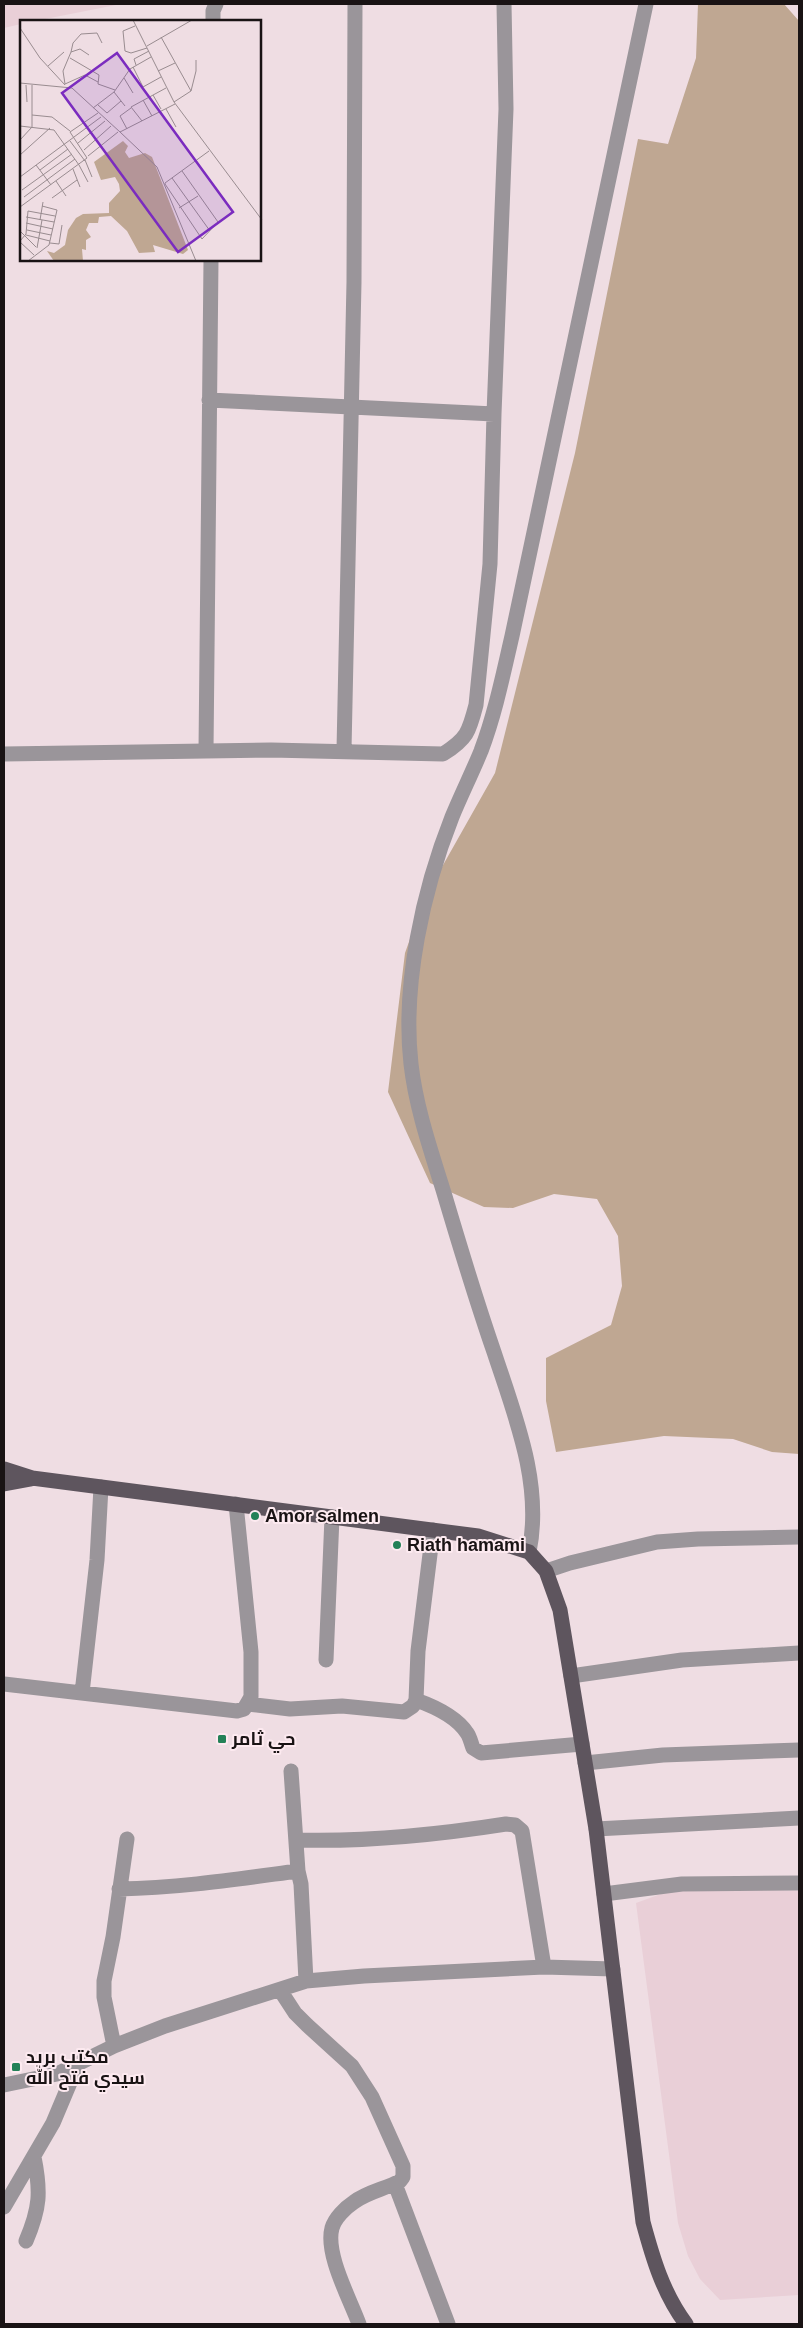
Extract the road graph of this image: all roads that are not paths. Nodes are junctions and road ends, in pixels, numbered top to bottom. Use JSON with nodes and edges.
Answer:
{"nodes":[{"id":1,"x":216,"y":4,"type":"edge"},
{"id":2,"x":355,"y":4,"type":"edge"},
{"id":3,"x":504,"y":4,"type":"edge"},
{"id":4,"x":646,"y":4,"type":"edge"},
{"id":5,"x":213,"y":20,"type":"edge"},
{"id":6,"x":211,"y":261,"type":"edge"},
{"id":7,"x":209,"y":400,"type":"junction"},
{"id":8,"x":352,"y":406,"type":"junction"},
{"id":9,"x":494,"y":414,"type":"junction"},
{"id":10,"x":344,"y":750,"type":"junction"},
{"id":11,"x":206,"y":751,"type":"junction"},
{"id":12,"x":4,"y":754,"type":"edge"},
{"id":13,"x":4,"y":1469,"type":"edge"},
{"id":14,"x":32,"y":1478,"type":"junction"},
{"id":15,"x":4,"y":1484,"type":"edge"},
{"id":16,"x":101,"y":1487,"type":"junction"},
{"id":17,"x":236,"y":1504,"type":"junction"},
{"id":18,"x":332,"y":1517,"type":"junction"},
{"id":19,"x":433,"y":1530,"type":"junction"},
{"id":20,"x":799,"y":1537,"type":"edge"},
{"id":21,"x":529,"y":1552,"type":"junction"},
{"id":22,"x":546,"y":1571,"type":"junction"},
{"id":23,"x":799,"y":1653,"type":"edge"},
{"id":24,"x":326,"y":1660,"type":"dead end"},
{"id":25,"x":571,"y":1676,"type":"junction"},
{"id":26,"x":4,"y":1684,"type":"edge"},
{"id":27,"x":82,"y":1693,"type":"junction"},
{"id":28,"x":416,"y":1700,"type":"junction"},
{"id":29,"x":248,"y":1704,"type":"junction"},
{"id":30,"x":582,"y":1744,"type":"junction"},
{"id":31,"x":799,"y":1750,"type":"edge"},
{"id":32,"x":585,"y":1763,"type":"junction"},
{"id":33,"x":291,"y":1771,"type":"dead end"},
{"id":34,"x":799,"y":1818,"type":"edge"},
{"id":35,"x":596,"y":1829,"type":"junction"},
{"id":36,"x":127,"y":1839,"type":"dead end"},
{"id":37,"x":296,"y":1840,"type":"junction"},
{"id":38,"x":298,"y":1871,"type":"junction"},
{"id":39,"x":799,"y":1882,"type":"edge"},
{"id":40,"x":119,"y":1889,"type":"junction"},
{"id":41,"x":604,"y":1894,"type":"junction"},
{"id":42,"x":544,"y":1967,"type":"junction"},
{"id":43,"x":613,"y":1969,"type":"junction"},
{"id":44,"x":306,"y":1981,"type":"junction"},
{"id":45,"x":280,"y":1990,"type":"junction"},
{"id":46,"x":114,"y":2046,"type":"junction"},
{"id":47,"x":78,"y":2066,"type":"junction"},
{"id":48,"x":4,"y":2085,"type":"edge"},
{"id":49,"x":34,"y":2157,"type":"junction"},
{"id":50,"x":395,"y":2184,"type":"junction"},
{"id":51,"x":4,"y":2207,"type":"edge"},
{"id":52,"x":26,"y":2241,"type":"dead end"},
{"id":53,"x":359,"y":2324,"type":"edge"},
{"id":54,"x":448,"y":2324,"type":"edge"},
{"id":55,"x":686,"y":2324,"type":"edge"}],
"edges":[{"from":1,"to":5,"type":"street"},
{"from":2,"to":8,"type":"street"},
{"from":3,"to":9,"type":"street"},
{"from":4,"to":21,"type":"street"},
{"from":6,"to":7,"type":"street"},
{"from":7,"to":8,"type":"street"},
{"from":7,"to":11,"type":"street"},
{"from":8,"to":9,"type":"street"},
{"from":8,"to":10,"type":"street"},
{"from":9,"to":10,"type":"street"},
{"from":10,"to":11,"type":"street"},
{"from":11,"to":12,"type":"street"},
{"from":13,"to":14,"type":"main road"},
{"from":14,"to":15,"type":"main road"},
{"from":14,"to":16,"type":"main road"},
{"from":16,"to":17,"type":"main road"},
{"from":16,"to":27,"type":"street"},
{"from":17,"to":18,"type":"main road"},
{"from":17,"to":29,"type":"street"},
{"from":18,"to":19,"type":"main road"},
{"from":18,"to":24,"type":"street"},
{"from":19,"to":21,"type":"main road"},
{"from":19,"to":28,"type":"street"},
{"from":20,"to":22,"type":"street"},
{"from":21,"to":22,"type":"main road"},
{"from":22,"to":25,"type":"main road"},
{"from":23,"to":25,"type":"street"},
{"from":25,"to":30,"type":"main road"},
{"from":26,"to":27,"type":"street"},
{"from":27,"to":29,"type":"street"},
{"from":28,"to":29,"type":"street"},
{"from":28,"to":30,"type":"street"},
{"from":30,"to":32,"type":"main road"},
{"from":31,"to":32,"type":"street"},
{"from":32,"to":35,"type":"main road"},
{"from":33,"to":37,"type":"street"},
{"from":34,"to":35,"type":"street"},
{"from":35,"to":41,"type":"main road"},
{"from":36,"to":40,"type":"street"},
{"from":37,"to":38,"type":"street"},
{"from":37,"to":42,"type":"street"},
{"from":38,"to":40,"type":"street"},
{"from":38,"to":44,"type":"street"},
{"from":39,"to":41,"type":"street"},
{"from":40,"to":46,"type":"street"},
{"from":41,"to":43,"type":"main road"},
{"from":42,"to":43,"type":"street"},
{"from":42,"to":44,"type":"street"},
{"from":43,"to":55,"type":"main road"},
{"from":44,"to":45,"type":"street"},
{"from":45,"to":46,"type":"street"},
{"from":45,"to":50,"type":"street"},
{"from":46,"to":47,"type":"street"},
{"from":47,"to":48,"type":"street"},
{"from":47,"to":49,"type":"street"},
{"from":49,"to":51,"type":"street"},
{"from":49,"to":52,"type":"street"},
{"from":50,"to":53,"type":"street"},
{"from":50,"to":54,"type":"street"}]}
